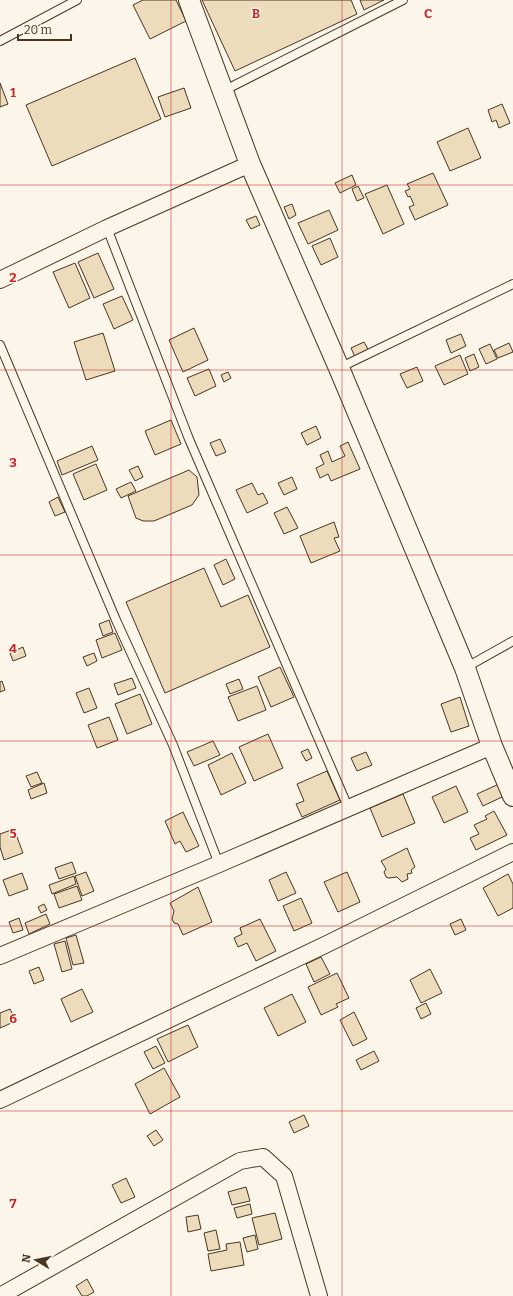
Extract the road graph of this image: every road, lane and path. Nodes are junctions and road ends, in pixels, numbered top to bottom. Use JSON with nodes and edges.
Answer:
{"nodes":[{"id":1,"x":77,"y":0,"type":"edge"},
{"id":2,"x":189,"y":0,"type":"edge"},
{"id":3,"x":403,"y":0,"type":"edge"},
{"id":4,"x":0,"y":41,"type":"edge"},
{"id":5,"x":223,"y":91,"type":"junction"},
{"id":6,"x":250,"y":164,"type":"junction"},
{"id":7,"x":107,"y":228,"type":"junction"},
{"id":8,"x":0,"y":280,"type":"edge"},
{"id":9,"x":513,"y":284,"type":"edge"},
{"id":10,"x":0,"y":345,"type":"edge"},
{"id":11,"x":339,"y":368,"type":"junction"},
{"id":12,"x":513,"y":641,"type":"edge"},
{"id":13,"x":465,"y":668,"type":"junction"},
{"id":14,"x":492,"y":746,"type":"junction"},
{"id":15,"x":513,"y":796,"type":"edge"},
{"id":16,"x":348,"y":808,"type":"junction"},
{"id":17,"x":513,"y":852,"type":"edge"},
{"id":18,"x":220,"y":864,"type":"junction"},
{"id":19,"x":0,"y":956,"type":"edge"},
{"id":20,"x":0,"y":1100,"type":"edge"},
{"id":21,"x":0,"y":1296,"type":"edge"},
{"id":22,"x":319,"y":1296,"type":"edge"}],
"edges":[{"from":1,"to":4,"type":"lane"},
{"from":2,"to":5,"type":"street"},
{"from":3,"to":5,"type":"lane"},
{"from":5,"to":6,"type":"street"},
{"from":6,"to":7,"type":"street"},
{"from":6,"to":11,"type":"street"},
{"from":7,"to":8,"type":"street"},
{"from":7,"to":16,"type":"lane"},
{"from":9,"to":11,"type":"lane"},
{"from":10,"to":18,"type":"lane"},
{"from":11,"to":13,"type":"street"},
{"from":12,"to":13,"type":"lane"},
{"from":13,"to":14,"type":"street"},
{"from":14,"to":15,"type":"street"},
{"from":14,"to":16,"type":"street"},
{"from":16,"to":18,"type":"street"},
{"from":17,"to":20,"type":"street"},
{"from":18,"to":19,"type":"street"},
{"from":21,"to":22,"type":"street"}]}
